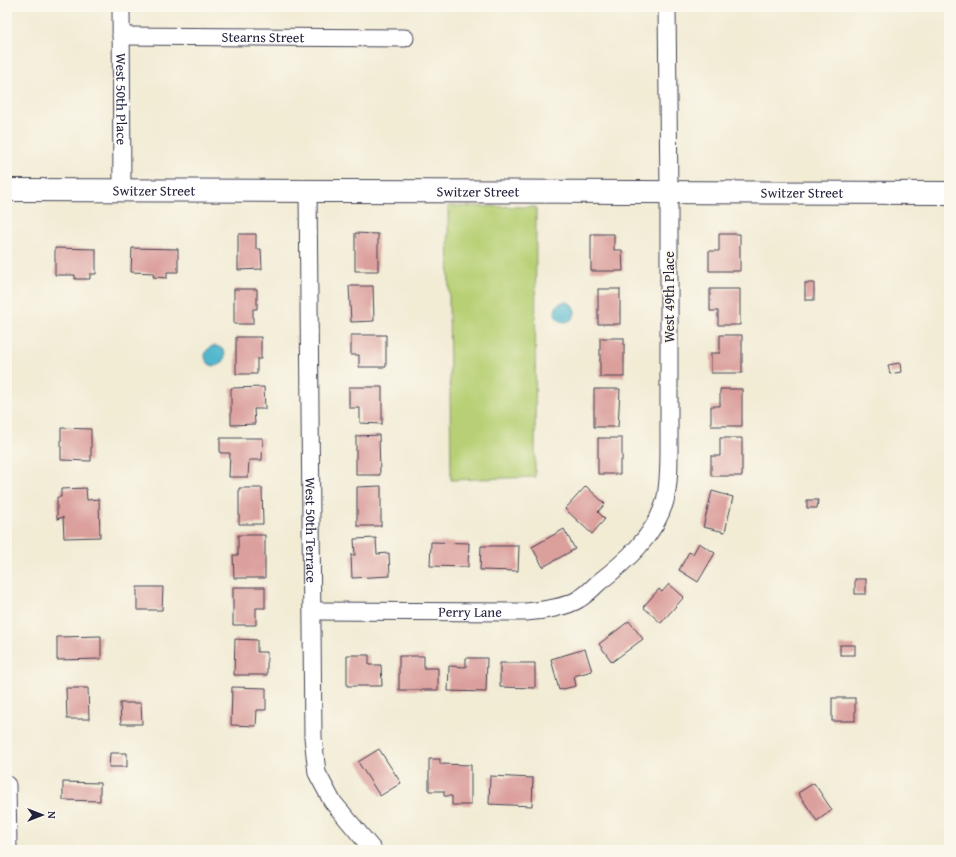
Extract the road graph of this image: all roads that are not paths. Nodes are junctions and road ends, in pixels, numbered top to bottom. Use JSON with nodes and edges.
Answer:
{"nodes":[{"id":1,"x":121,"y":7,"type":"edge"},
{"id":2,"x":667,"y":7,"type":"edge"},
{"id":3,"x":121,"y":36,"type":"junction"},
{"id":4,"x":405,"y":38,"type":"dead end"},
{"id":5,"x":7,"y":190,"type":"edge"},
{"id":6,"x":122,"y":190,"type":"junction"},
{"id":7,"x":308,"y":191,"type":"junction"},
{"id":8,"x":669,"y":192,"type":"junction"},
{"id":9,"x":949,"y":193,"type":"edge"},
{"id":10,"x":615,"y":570,"type":"joint"},
{"id":11,"x":313,"y":611,"type":"junction"},
{"id":12,"x":7,"y":785,"type":"edge"},
{"id":13,"x":8,"y":850,"type":"edge"},
{"id":14,"x":373,"y":850,"type":"edge"}],
"edges":[{"from":1,"to":3,"type":"street","name":"West 50th Place"},
{"from":2,"to":8,"type":"street","name":"West 49th Place"},
{"from":3,"to":4,"type":"street","name":"Stearns Street"},
{"from":3,"to":6,"type":"street","name":"West 50th Place"},
{"from":5,"to":6,"type":"street","name":"Switzer Street"},
{"from":6,"to":7,"type":"street","name":"Switzer Street"},
{"from":7,"to":8,"type":"street","name":"Switzer Street"},
{"from":7,"to":11,"type":"street","name":"West 50th Terrace"},
{"from":8,"to":9,"type":"street","name":"Switzer Street"},
{"from":8,"to":10,"type":"street","name":"West 49th Place"},
{"from":10,"to":11,"type":"street","name":"Perry Lane"},
{"from":11,"to":14,"type":"street","name":"West 50th Terrace"},
{"from":12,"to":13,"type":"street"}]}
